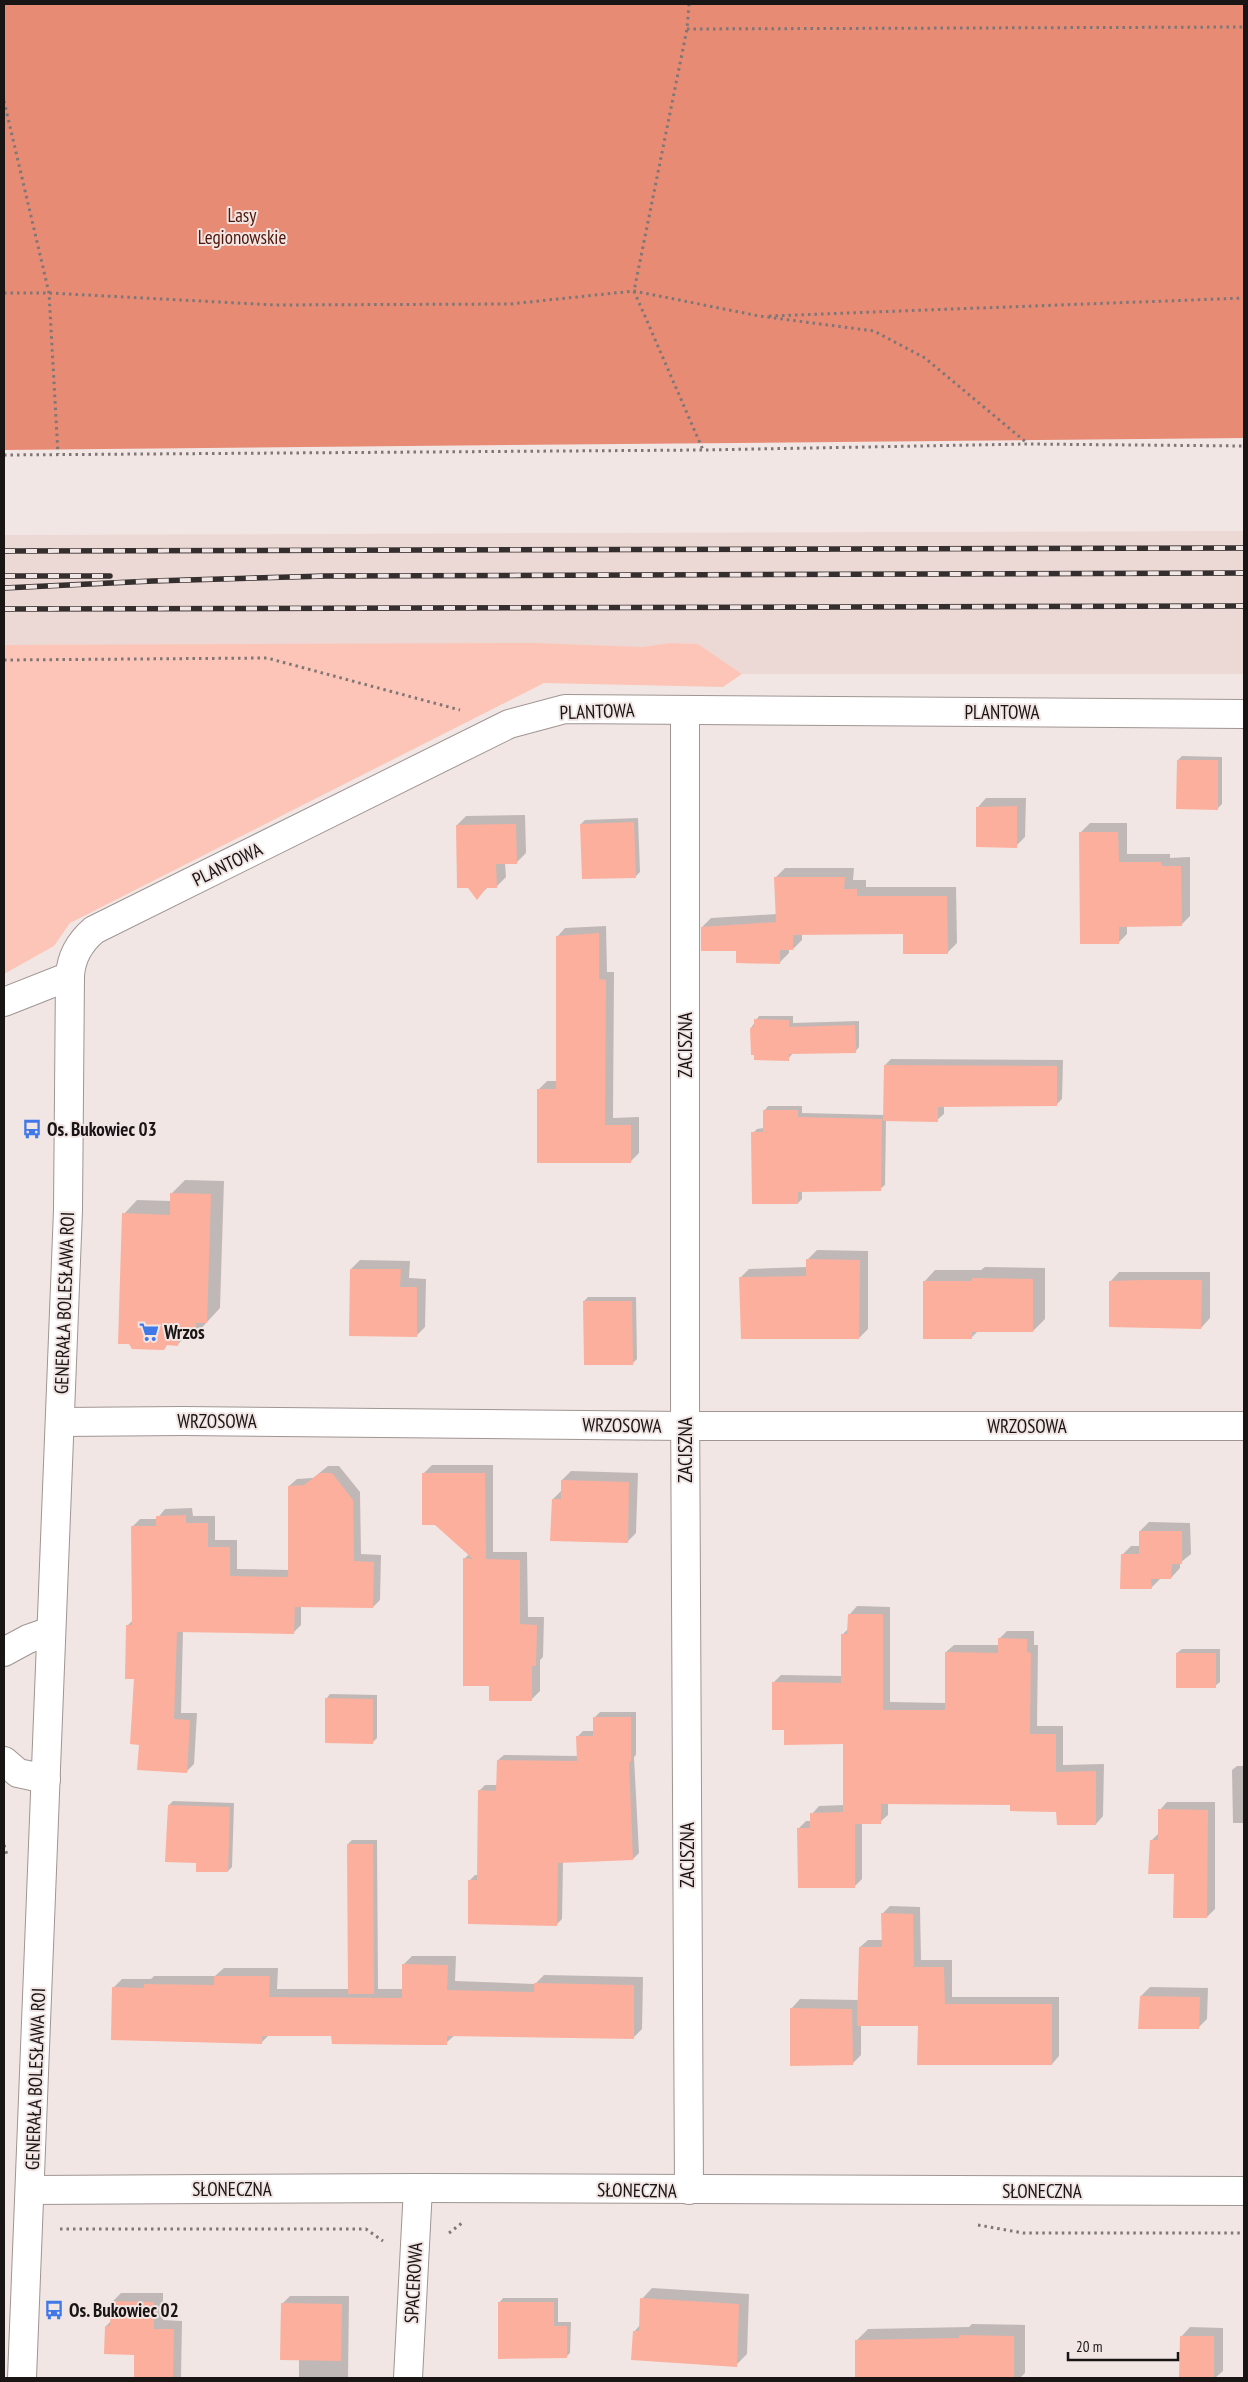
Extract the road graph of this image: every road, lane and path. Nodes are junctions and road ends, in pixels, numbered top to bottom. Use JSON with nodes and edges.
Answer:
{"nodes":[{"id":1,"x":689,"y":4,"type":"edge"},
{"id":2,"x":1244,"y":27,"type":"edge"},
{"id":3,"x":687,"y":29,"type":"junction"},
{"id":4,"x":4,"y":102,"type":"edge"},
{"id":5,"x":634,"y":291,"type":"junction"},
{"id":6,"x":49,"y":292,"type":"junction"},
{"id":7,"x":4,"y":293,"type":"edge"},
{"id":8,"x":1244,"y":298,"type":"edge"},
{"id":9,"x":759,"y":316,"type":"junction"},
{"id":10,"x":1028,"y":444,"type":"junction"},
{"id":11,"x":1244,"y":446,"type":"edge"},
{"id":12,"x":703,"y":450,"type":"junction"},
{"id":13,"x":58,"y":454,"type":"junction"},
{"id":14,"x":4,"y":455,"type":"edge"},
{"id":15,"x":4,"y":660,"type":"edge"},
{"id":16,"x":685,"y":710,"type":"junction"},
{"id":17,"x":1244,"y":714,"type":"edge"},
{"id":18,"x":509,"y":724,"type":"junction"},
{"id":19,"x":70,"y":976,"type":"junction"},
{"id":20,"x":4,"y":1002,"type":"edge"},
{"id":21,"x":60,"y":1422,"type":"junction"},
{"id":22,"x":685,"y":1426,"type":"junction"},
{"id":23,"x":1244,"y":1426,"type":"edge"},
{"id":24,"x":51,"y":1631,"type":"junction"},
{"id":25,"x":4,"y":1652,"type":"edge"},
{"id":26,"x":4,"y":1761,"type":"edge"},
{"id":27,"x":46,"y":1779,"type":"junction"},
{"id":28,"x":418,"y":2188,"type":"junction"},
{"id":29,"x":30,"y":2190,"type":"junction"},
{"id":30,"x":689,"y":2190,"type":"junction"},
{"id":31,"x":1244,"y":2191,"type":"edge"},
{"id":32,"x":469,"y":2223,"type":"dead end"},
{"id":33,"x":977,"y":2225,"type":"dead end"},
{"id":34,"x":58,"y":2229,"type":"dead end"},
{"id":35,"x":1244,"y":2233,"type":"edge"},
{"id":36,"x":415,"y":2247,"type":"junction"},
{"id":37,"x":22,"y":2378,"type":"edge"},
{"id":38,"x":408,"y":2378,"type":"edge"}],
"edges":[{"from":1,"to":3,"type":"path"},
{"from":2,"to":3,"type":"path"},
{"from":3,"to":5,"type":"path"},
{"from":4,"to":6,"type":"path"},
{"from":5,"to":6,"type":"path"},
{"from":5,"to":9,"type":"path"},
{"from":5,"to":12,"type":"path"},
{"from":6,"to":7,"type":"path"},
{"from":6,"to":13,"type":"path"},
{"from":8,"to":9,"type":"path"},
{"from":9,"to":10,"type":"path"},
{"from":10,"to":11,"type":"path"},
{"from":10,"to":12,"type":"path"},
{"from":12,"to":13,"type":"path"},
{"from":13,"to":14,"type":"path"},
{"from":15,"to":18,"type":"path"},
{"from":16,"to":17,"type":"street","name":"PLANTOWA"},
{"from":16,"to":18,"type":"street","name":"PLANTOWA"},
{"from":16,"to":22,"type":"street","name":"ZACISZNA"},
{"from":18,"to":19,"type":"street","name":"PLANTOWA"},
{"from":19,"to":20,"type":"street"},
{"from":19,"to":21,"type":"street","name":"GENERAŁA BOLESŁAWA ROI"},
{"from":21,"to":22,"type":"street","name":"WRZOSOWA"},
{"from":21,"to":24,"type":"street","name":"GENERAŁA BOLESŁAWA ROI"},
{"from":22,"to":23,"type":"street","name":"WRZOSOWA"},
{"from":22,"to":30,"type":"street","name":"ZACISZNA"},
{"from":24,"to":25,"type":"street"},
{"from":24,"to":27,"type":"street","name":"GENERAŁA BOLESŁAWA ROI"},
{"from":26,"to":27,"type":"street"},
{"from":27,"to":29,"type":"street","name":"GENERAŁA BOLESŁAWA ROI"},
{"from":28,"to":29,"type":"street","name":"SŁONECZNA"},
{"from":28,"to":30,"type":"street","name":"SŁONECZNA"},
{"from":28,"to":36,"type":"street","name":"SPACEROWA"},
{"from":29,"to":37,"type":"street","name":"GENERAŁA BOLESŁAWA ROI"},
{"from":30,"to":31,"type":"street","name":"SŁONECZNA"},
{"from":32,"to":36,"type":"path"},
{"from":33,"to":35,"type":"path"},
{"from":34,"to":36,"type":"path"},
{"from":36,"to":38,"type":"street","name":"SPACEROWA"}]}
